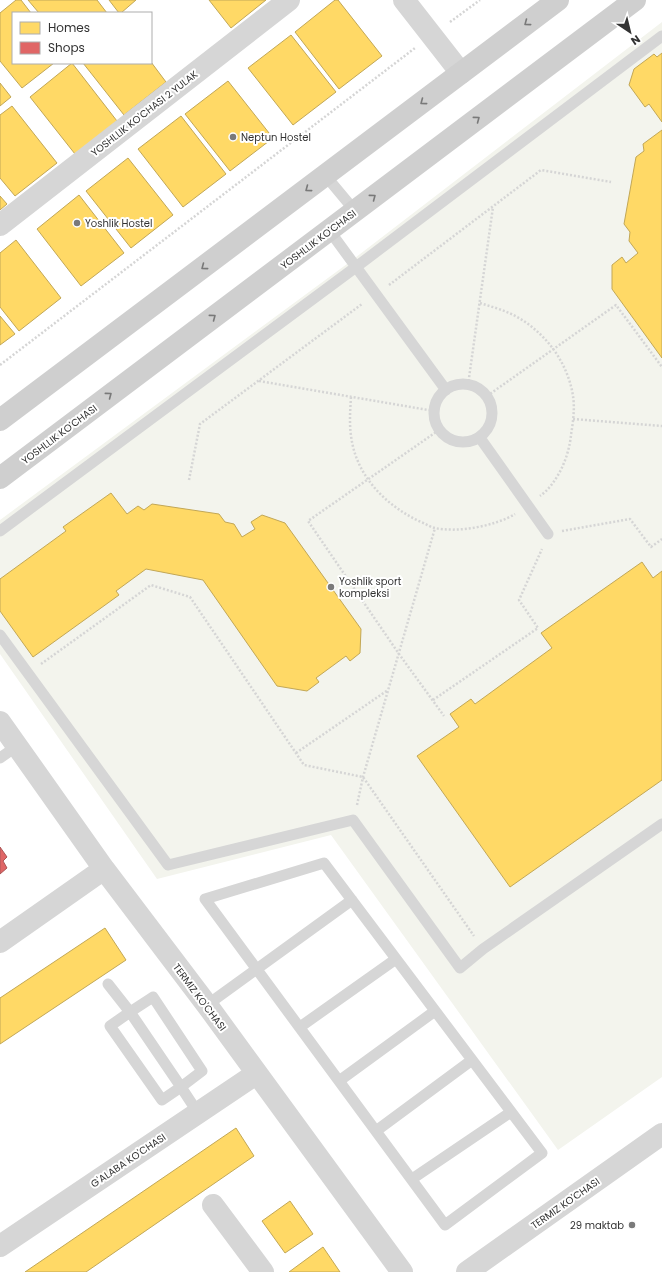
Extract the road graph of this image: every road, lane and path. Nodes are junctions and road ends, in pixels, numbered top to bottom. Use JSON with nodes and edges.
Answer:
{"nodes":[{"id":1,"x":289,"y":0,"type":"edge"},
{"id":2,"x":404,"y":0,"type":"edge"},
{"id":3,"x":480,"y":0,"type":"edge"},
{"id":4,"x":558,"y":0,"type":"edge"},
{"id":5,"x":635,"y":0,"type":"edge"},
{"id":6,"x":432,"y":36,"type":"junction"},
{"id":7,"x":662,"y":36,"type":"edge"},
{"id":8,"x":461,"y":73,"type":"junction"},
{"id":9,"x":325,"y":175,"type":"junction"},
{"id":10,"x":493,"y":206,"type":"dead end"},
{"id":11,"x":355,"y":211,"type":"junction"},
{"id":12,"x":0,"y":225,"type":"edge"},
{"id":13,"x":329,"y":230,"type":"junction"},
{"id":14,"x":356,"y":267,"type":"junction"},
{"id":15,"x":0,"y":365,"type":"edge"},
{"id":16,"x":662,"y":367,"type":"edge"},
{"id":17,"x":259,"y":381,"type":"dead end"},
{"id":18,"x":468,"y":385,"type":"junction"},
{"id":19,"x":446,"y":390,"type":"junction"},
{"id":20,"x":487,"y":396,"type":"junction"},
{"id":21,"x":434,"y":411,"type":"junction"},
{"id":22,"x":573,"y":419,"type":"dead end"},
{"id":23,"x":0,"y":420,"type":"edge"},
{"id":24,"x":662,"y":426,"type":"edge"},
{"id":25,"x":439,"y":430,"type":"junction"},
{"id":26,"x":480,"y":438,"type":"junction"},
{"id":27,"x":0,"y":478,"type":"edge"},
{"id":28,"x":435,"y":528,"type":"dead end"},
{"id":29,"x":0,"y":531,"type":"edge"},
{"id":30,"x":548,"y":534,"type":"junction"},
{"id":31,"x":662,"y":539,"type":"edge"},
{"id":32,"x":0,"y":635,"type":"edge"},
{"id":33,"x":399,"y":654,"type":"junction"},
{"id":34,"x":28,"y":674,"type":"junction"},
{"id":35,"x":388,"y":690,"type":"junction"},
{"id":36,"x":433,"y":700,"type":"junction"},
{"id":37,"x":444,"y":716,"type":"dead end"},
{"id":38,"x":0,"y":722,"type":"edge"},
{"id":39,"x":9,"y":752,"type":"edge"},
{"id":40,"x":296,"y":753,"type":"junction"},
{"id":41,"x":363,"y":777,"type":"junction"},
{"id":42,"x":353,"y":820,"type":"junction"},
{"id":43,"x":662,"y":824,"type":"edge"},
{"id":44,"x":104,"y":869,"type":"junction"},
{"id":45,"x":352,"y":900,"type":"junction"},
{"id":46,"x":0,"y":942,"type":"edge"},
{"id":47,"x":484,"y":949,"type":"junction"},
{"id":48,"x":396,"y":959,"type":"junction"},
{"id":49,"x":257,"y":969,"type":"junction"},
{"id":50,"x":108,"y":984,"type":"dead end"},
{"id":51,"x":207,"y":1005,"type":"junction"},
{"id":52,"x":435,"y":1011,"type":"junction"},
{"id":53,"x":130,"y":1012,"type":"junction"},
{"id":54,"x":300,"y":1027,"type":"junction"},
{"id":55,"x":472,"y":1060,"type":"junction"},
{"id":56,"x":256,"y":1074,"type":"junction"},
{"id":57,"x":339,"y":1081,"type":"junction"},
{"id":58,"x":181,"y":1087,"type":"junction"},
{"id":59,"x":511,"y":1112,"type":"junction"},
{"id":60,"x":198,"y":1113,"type":"junction"},
{"id":61,"x":376,"y":1131,"type":"junction"},
{"id":62,"x":662,"y":1134,"type":"edge"},
{"id":63,"x":412,"y":1179,"type":"junction"},
{"id":64,"x":213,"y":1205,"type":"dead end"},
{"id":65,"x":0,"y":1246,"type":"edge"},
{"id":66,"x":263,"y":1272,"type":"edge"},
{"id":67,"x":402,"y":1272,"type":"edge"},
{"id":68,"x":467,"y":1272,"type":"edge"}],
"edges":[{"from":1,"to":12,"type":"street","name":"YOSHLLIK KO'CHASI 2 YULAK"},
{"from":2,"to":6,"type":"street"},
{"from":3,"to":6,"type":"path"},
{"from":4,"to":8,"type":"main road","one_way":true},
{"from":11,"to":5,"type":"main road","name":"YOSHLLIK KO'CHASI","one_way":true},
{"from":6,"to":8,"type":"street"},
{"from":6,"to":15,"type":"path"},
{"from":7,"to":14,"type":"lane"},
{"from":8,"to":9,"type":"main road","one_way":true},
{"from":9,"to":11,"type":"lane"},
{"from":9,"to":23,"type":"main road","one_way":true},
{"from":10,"to":18,"type":"path"},
{"from":11,"to":13,"type":"main road","name":"YOSHLLIK KO'CHASI"},
{"from":13,"to":14,"type":"lane"},
{"from":27,"to":13,"type":"main road","name":"YOSHLLIK KO'CHASI","one_way":true},
{"from":14,"to":19,"type":"lane"},
{"from":14,"to":29,"type":"lane"},
{"from":16,"to":20,"type":"path"},
{"from":17,"to":21,"type":"path"},
{"from":18,"to":19,"type":"lane"},
{"from":18,"to":20,"type":"lane"},
{"from":19,"to":21,"type":"lane"},
{"from":20,"to":26,"type":"lane"},
{"from":21,"to":25,"type":"lane"},
{"from":22,"to":24,"type":"path"},
{"from":25,"to":26,"type":"lane"},
{"from":25,"to":33,"type":"path"},
{"from":26,"to":30,"type":"lane"},
{"from":28,"to":33,"type":"path"},
{"from":30,"to":31,"type":"path"},
{"from":30,"to":36,"type":"path"},
{"from":32,"to":34,"type":"lane"},
{"from":33,"to":35,"type":"path"},
{"from":33,"to":36,"type":"path"},
{"from":34,"to":40,"type":"path"},
{"from":34,"to":42,"type":"lane"},
{"from":35,"to":40,"type":"path"},
{"from":35,"to":41,"type":"path"},
{"from":36,"to":37,"type":"path"},
{"from":38,"to":39,"type":"street","name":"TERMIZ KO'CHASI"},
{"from":39,"to":44,"type":"street","name":"TERMIZ KO'CHASI"},
{"from":40,"to":41,"type":"path"},
{"from":41,"to":42,"type":"path"},
{"from":41,"to":47,"type":"path"},
{"from":42,"to":47,"type":"lane"},
{"from":43,"to":47,"type":"lane"},
{"from":44,"to":46,"type":"street"},
{"from":44,"to":51,"type":"street","name":"TERMIZ KO'CHASI"},
{"from":45,"to":48,"type":"lane"},
{"from":45,"to":49,"type":"lane"},
{"from":45,"to":49,"type":"lane"},
{"from":48,"to":52,"type":"lane"},
{"from":48,"to":54,"type":"lane"},
{"from":49,"to":51,"type":"lane"},
{"from":49,"to":54,"type":"lane"},
{"from":50,"to":53,"type":"lane"},
{"from":51,"to":56,"type":"street","name":"TERMIZ KO'CHASI"},
{"from":52,"to":55,"type":"lane"},
{"from":52,"to":57,"type":"lane"},
{"from":53,"to":58,"type":"lane"},
{"from":53,"to":58,"type":"lane"},
{"from":53,"to":58,"type":"lane"},
{"from":54,"to":57,"type":"lane"},
{"from":55,"to":59,"type":"lane"},
{"from":55,"to":61,"type":"lane"},
{"from":56,"to":60,"type":"street","name":"G'ALABA KO'CHASI"},
{"from":56,"to":67,"type":"street","name":"TERMIZ KO'CHASI"},
{"from":57,"to":61,"type":"lane"},
{"from":58,"to":60,"type":"lane"},
{"from":59,"to":63,"type":"lane"},
{"from":59,"to":63,"type":"lane"},
{"from":60,"to":65,"type":"street","name":"G'ALABA KO'CHASI"},
{"from":61,"to":63,"type":"lane"},
{"from":62,"to":68,"type":"street","name":"TERMIZ KO'CHASI"},
{"from":64,"to":66,"type":"street"}]}
